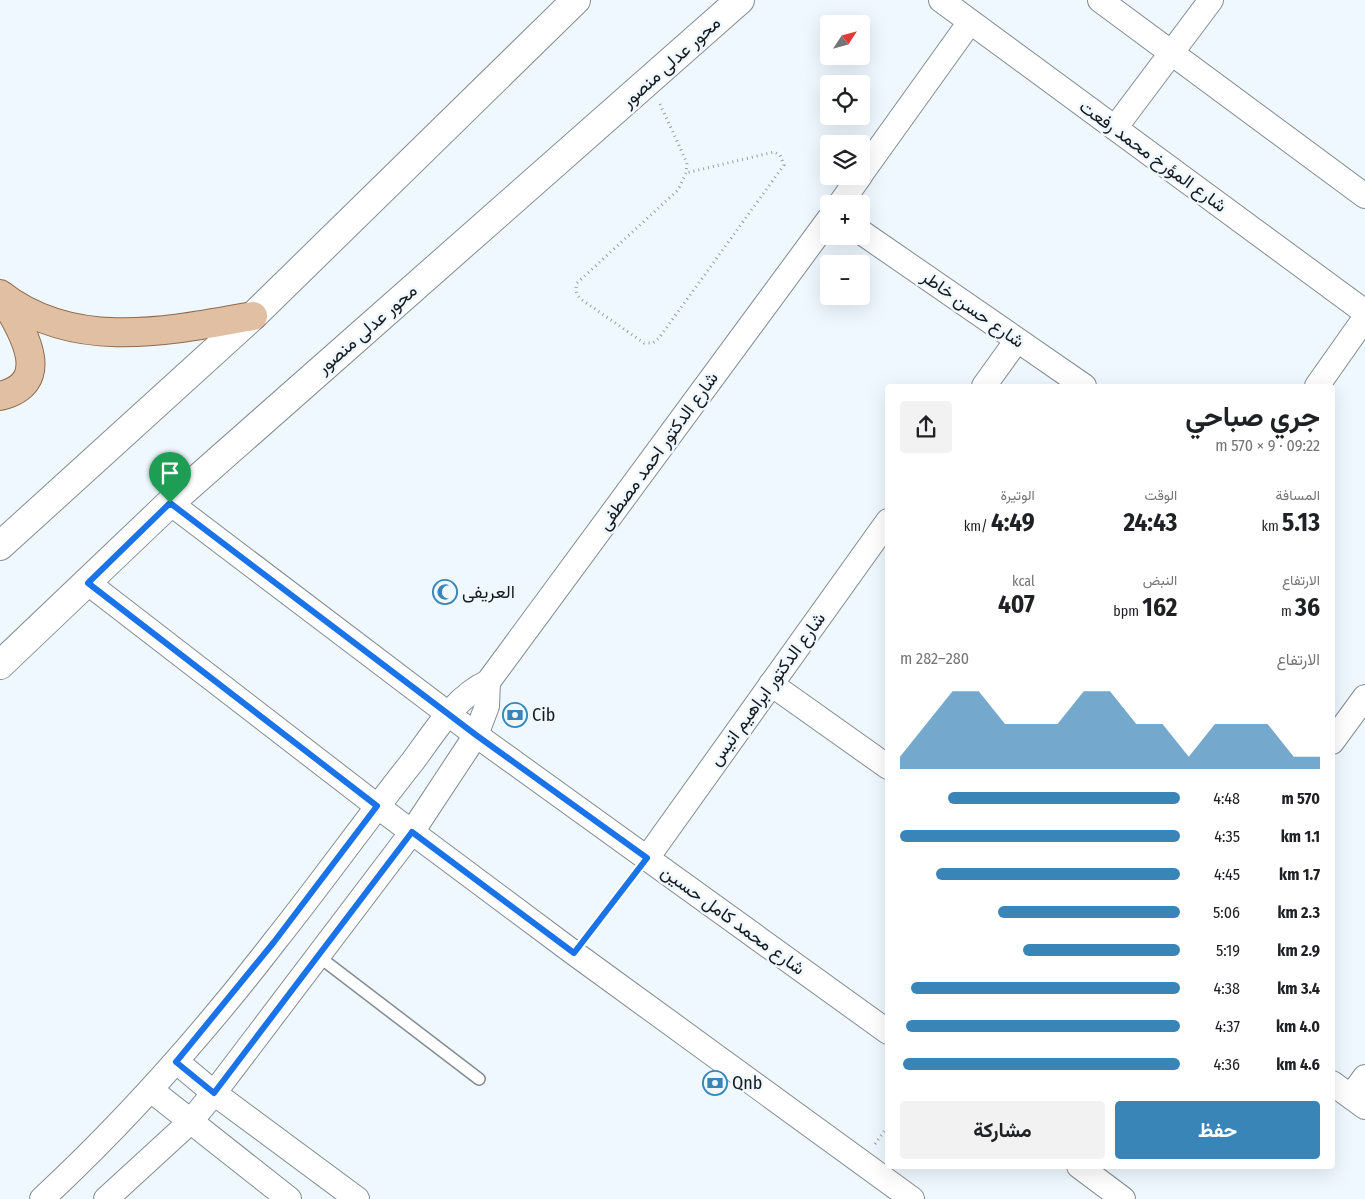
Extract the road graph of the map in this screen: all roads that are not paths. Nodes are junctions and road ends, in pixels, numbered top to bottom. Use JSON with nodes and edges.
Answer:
{"nodes":[{"id":1,"x":576,"y":0,"type":"edge"},
{"id":2,"x":740,"y":0,"type":"edge"},
{"id":3,"x":941,"y":0,"type":"edge"},
{"id":4,"x":1100,"y":0,"type":"edge"},
{"id":5,"x":1212,"y":0,"type":"edge"},
{"id":6,"x":970,"y":22,"type":"junction"},
{"id":7,"x":1172,"y":53,"type":"junction"},
{"id":8,"x":1115,"y":128,"type":"junction"},
{"id":9,"x":870,"y":161,"type":"edge"},
{"id":10,"x":1364,"y":192,"type":"edge"},
{"id":11,"x":820,"y":231,"type":"edge"},
{"id":12,"x":870,"y":238,"type":"edge"},
{"id":13,"x":1,"y":295,"type":"edge"},
{"id":14,"x":1365,"y":312,"type":"edge"},
{"id":15,"x":253,"y":316,"type":"junction"},
{"id":16,"x":1365,"y":318,"type":"edge"},
{"id":17,"x":1018,"y":340,"type":"junction"},
{"id":18,"x":985,"y":384,"type":"edge"},
{"id":19,"x":1081,"y":384,"type":"edge"},
{"id":20,"x":1318,"y":384,"type":"edge"},
{"id":21,"x":0,"y":396,"type":"edge"},
{"id":22,"x":170,"y":503,"type":"junction"},
{"id":23,"x":885,"y":525,"type":"edge"},
{"id":24,"x":0,"y":546,"type":"edge"},
{"id":25,"x":88,"y":583,"type":"junction"},
{"id":26,"x":0,"y":665,"type":"edge"},
{"id":27,"x":488,"y":682,"type":"junction"},
{"id":28,"x":771,"y":684,"type":"junction"},
{"id":29,"x":1365,"y":697,"type":"edge"},
{"id":30,"x":449,"y":715,"type":"junction"},
{"id":31,"x":476,"y":735,"type":"junction"},
{"id":32,"x":1335,"y":738,"type":"edge"},
{"id":33,"x":885,"y":765,"type":"edge"},
{"id":34,"x":377,"y":806,"type":"junction"},
{"id":35,"x":412,"y":832,"type":"junction"},
{"id":36,"x":647,"y":858,"type":"junction"},
{"id":37,"x":318,"y":956,"type":"junction"},
{"id":38,"x":885,"y":1030,"type":"edge"},
{"id":39,"x":176,"y":1062,"type":"junction"},
{"id":40,"x":1365,"y":1077,"type":"edge"},
{"id":41,"x":479,"y":1079,"type":"dead end"},
{"id":42,"x":151,"y":1090,"type":"junction"},
{"id":43,"x":214,"y":1093,"type":"junction"},
{"id":44,"x":1349,"y":1096,"type":"edge"},
{"id":45,"x":190,"y":1122,"type":"junction"},
{"id":46,"x":1083,"y":1169,"type":"edge"},
{"id":47,"x":42,"y":1199,"type":"edge"},
{"id":48,"x":106,"y":1199,"type":"edge"},
{"id":49,"x":289,"y":1199,"type":"edge"},
{"id":50,"x":356,"y":1199,"type":"edge"},
{"id":51,"x":912,"y":1199,"type":"edge"},
{"id":52,"x":1123,"y":1199,"type":"edge"}],
"edges":[{"from":1,"to":15,"type":"main road"},
{"from":2,"to":22,"type":"main road","name":"محور عدلى منصور"},
{"from":3,"to":6,"type":"street","name":"شارع المؤرخ محمد رفعت"},
{"from":4,"to":7,"type":"street"},
{"from":5,"to":7,"type":"street"},
{"from":6,"to":8,"type":"street","name":"شارع المؤرخ محمد رفعت"},
{"from":6,"to":9,"type":"street"},
{"from":7,"to":8,"type":"street"},
{"from":7,"to":10,"type":"street"},
{"from":8,"to":14,"type":"street","name":"شارع المؤرخ محمد رفعت"},
{"from":11,"to":27,"type":"street","name":"شارع الدكتور احمد مصطفى"},
{"from":12,"to":17,"type":"street","name":"شارع حسن خاطر"},
{"from":13,"to":15,"type":"main road"},
{"from":13,"to":21,"type":"main road"},
{"from":15,"to":24,"type":"main road"},
{"from":16,"to":20,"type":"street"},
{"from":17,"to":18,"type":"street"},
{"from":17,"to":19,"type":"street","name":"شارع حسن خاطر"},
{"from":22,"to":25,"type":"main road","name":"محور عدلى منصور"},
{"from":22,"to":30,"type":"street","name":"شارع محمد كامل حسين"},
{"from":23,"to":28,"type":"street","name":"شارع الدكتور ابراهيم انيس"},
{"from":25,"to":26,"type":"main road","name":"محور عدلى منصور"},
{"from":25,"to":34,"type":"street"},
{"from":27,"to":30,"type":"street","name":"شارع الدكتور احمد مصطفى"},
{"from":27,"to":31,"type":"street"},
{"from":28,"to":33,"type":"street"},
{"from":28,"to":36,"type":"street","name":"شارع الدكتور ابراهيم انيس"},
{"from":29,"to":32,"type":"street"},
{"from":30,"to":31,"type":"street","name":"شارع محمد كامل حسين"},
{"from":30,"to":34,"type":"street","name":"شارع الدكتور احمد مصطفى"},
{"from":31,"to":35,"type":"street"},
{"from":31,"to":36,"type":"street","name":"شارع محمد كامل حسين"},
{"from":34,"to":35,"type":"street"},
{"from":34,"to":39,"type":"street","name":"شارع الدكتور احمد مصطفى"},
{"from":35,"to":37,"type":"street"},
{"from":35,"to":51,"type":"street"},
{"from":36,"to":38,"type":"street","name":"شارع محمد كامل حسين"},
{"from":37,"to":41,"type":"lane"},
{"from":37,"to":43,"type":"street"},
{"from":39,"to":42,"type":"street","name":"شارع الدكتور احمد مصطفى"},
{"from":39,"to":43,"type":"street"},
{"from":40,"to":44,"type":"street"},
{"from":42,"to":45,"type":"street"},
{"from":42,"to":47,"type":"street","name":"شارع الدكتور احمد مصطفى"},
{"from":43,"to":45,"type":"street"},
{"from":43,"to":50,"type":"street"},
{"from":45,"to":48,"type":"street"},
{"from":45,"to":49,"type":"street"},
{"from":46,"to":52,"type":"street"}]}
